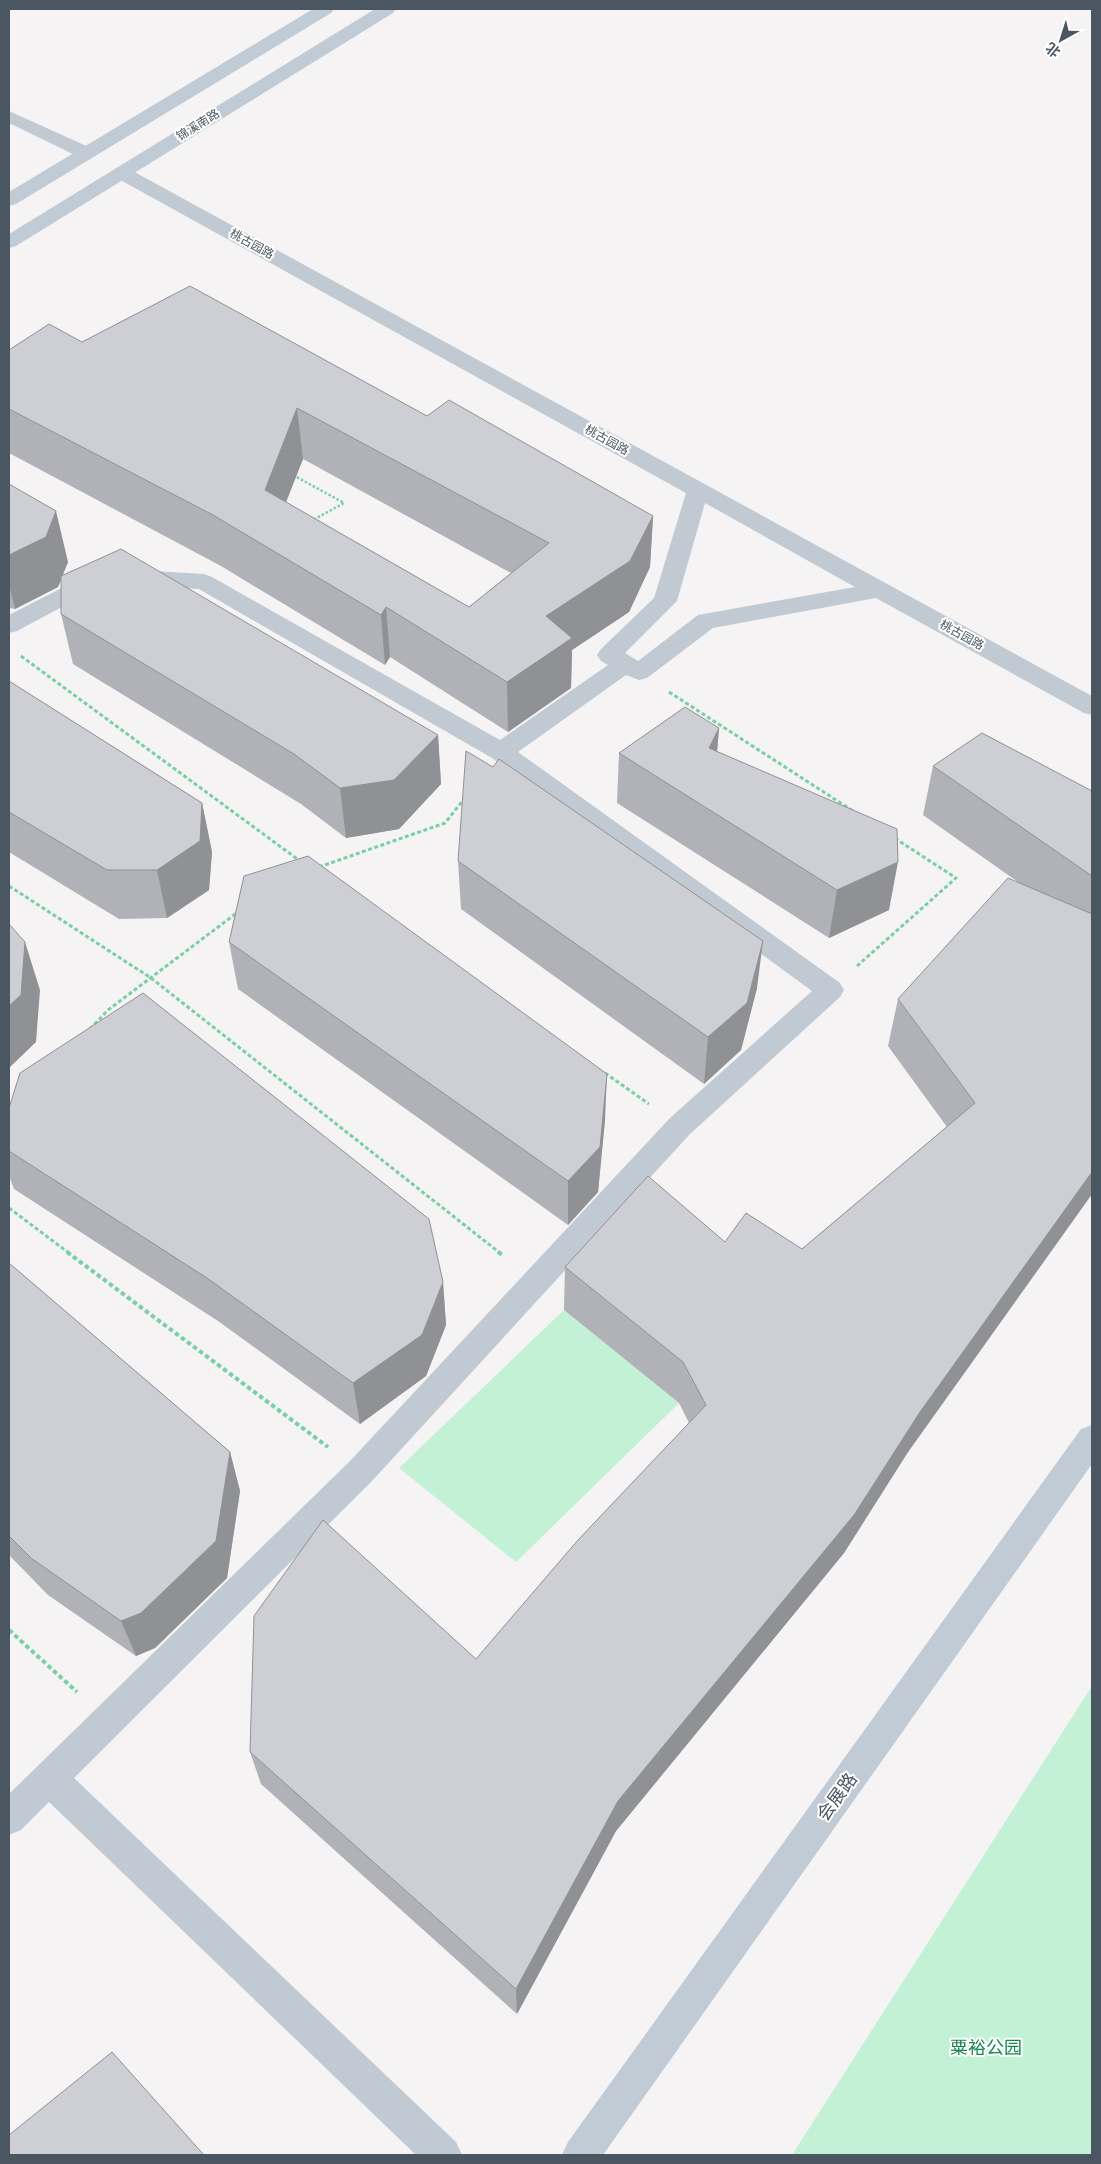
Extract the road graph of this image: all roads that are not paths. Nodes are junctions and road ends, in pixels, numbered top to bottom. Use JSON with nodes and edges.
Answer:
{"nodes":[{"id":1,"x":325,"y":9,"type":"edge"},
{"id":2,"x":387,"y":9,"type":"edge"},
{"id":3,"x":9,"y":116,"type":"edge"},
{"id":4,"x":86,"y":153,"type":"junction"},
{"id":5,"x":122,"y":172,"type":"junction"},
{"id":6,"x":9,"y":200,"type":"edge"},
{"id":7,"x":9,"y":242,"type":"edge"},
{"id":8,"x":698,"y":490,"type":"junction"},
{"id":9,"x":880,"y":590,"type":"junction"},
{"id":10,"x":9,"y":625,"type":"edge"},
{"id":11,"x":632,"y":668,"type":"junction"},
{"id":12,"x":1092,"y":707,"type":"edge"},
{"id":13,"x":501,"y":752,"type":"junction"},
{"id":14,"x":1092,"y":1440,"type":"edge"},
{"id":15,"x":49,"y":1778,"type":"junction"},
{"id":16,"x":9,"y":1818,"type":"edge"},
{"id":17,"x":443,"y":2155,"type":"edge"},
{"id":18,"x":581,"y":2155,"type":"edge"}],
"edges":[{"from":1,"to":4,"type":"main road"},
{"from":2,"to":5,"type":"main road","name":"锦溪南路"},
{"from":3,"to":4,"type":"street"},
{"from":4,"to":6,"type":"main road"},
{"from":5,"to":7,"type":"main road","name":"锦溪南路"},
{"from":5,"to":8,"type":"street","name":"桃古园路"},
{"from":8,"to":9,"type":"street","name":"桃古园路"},
{"from":8,"to":11,"type":"street"},
{"from":9,"to":11,"type":"street"},
{"from":9,"to":12,"type":"street","name":"桃古园路"},
{"from":10,"to":13,"type":"street"},
{"from":11,"to":13,"type":"street"},
{"from":13,"to":15,"type":"street"},
{"from":14,"to":18,"type":"main road","name":"会展路"},
{"from":15,"to":16,"type":"street"},
{"from":15,"to":17,"type":"street"}]}
